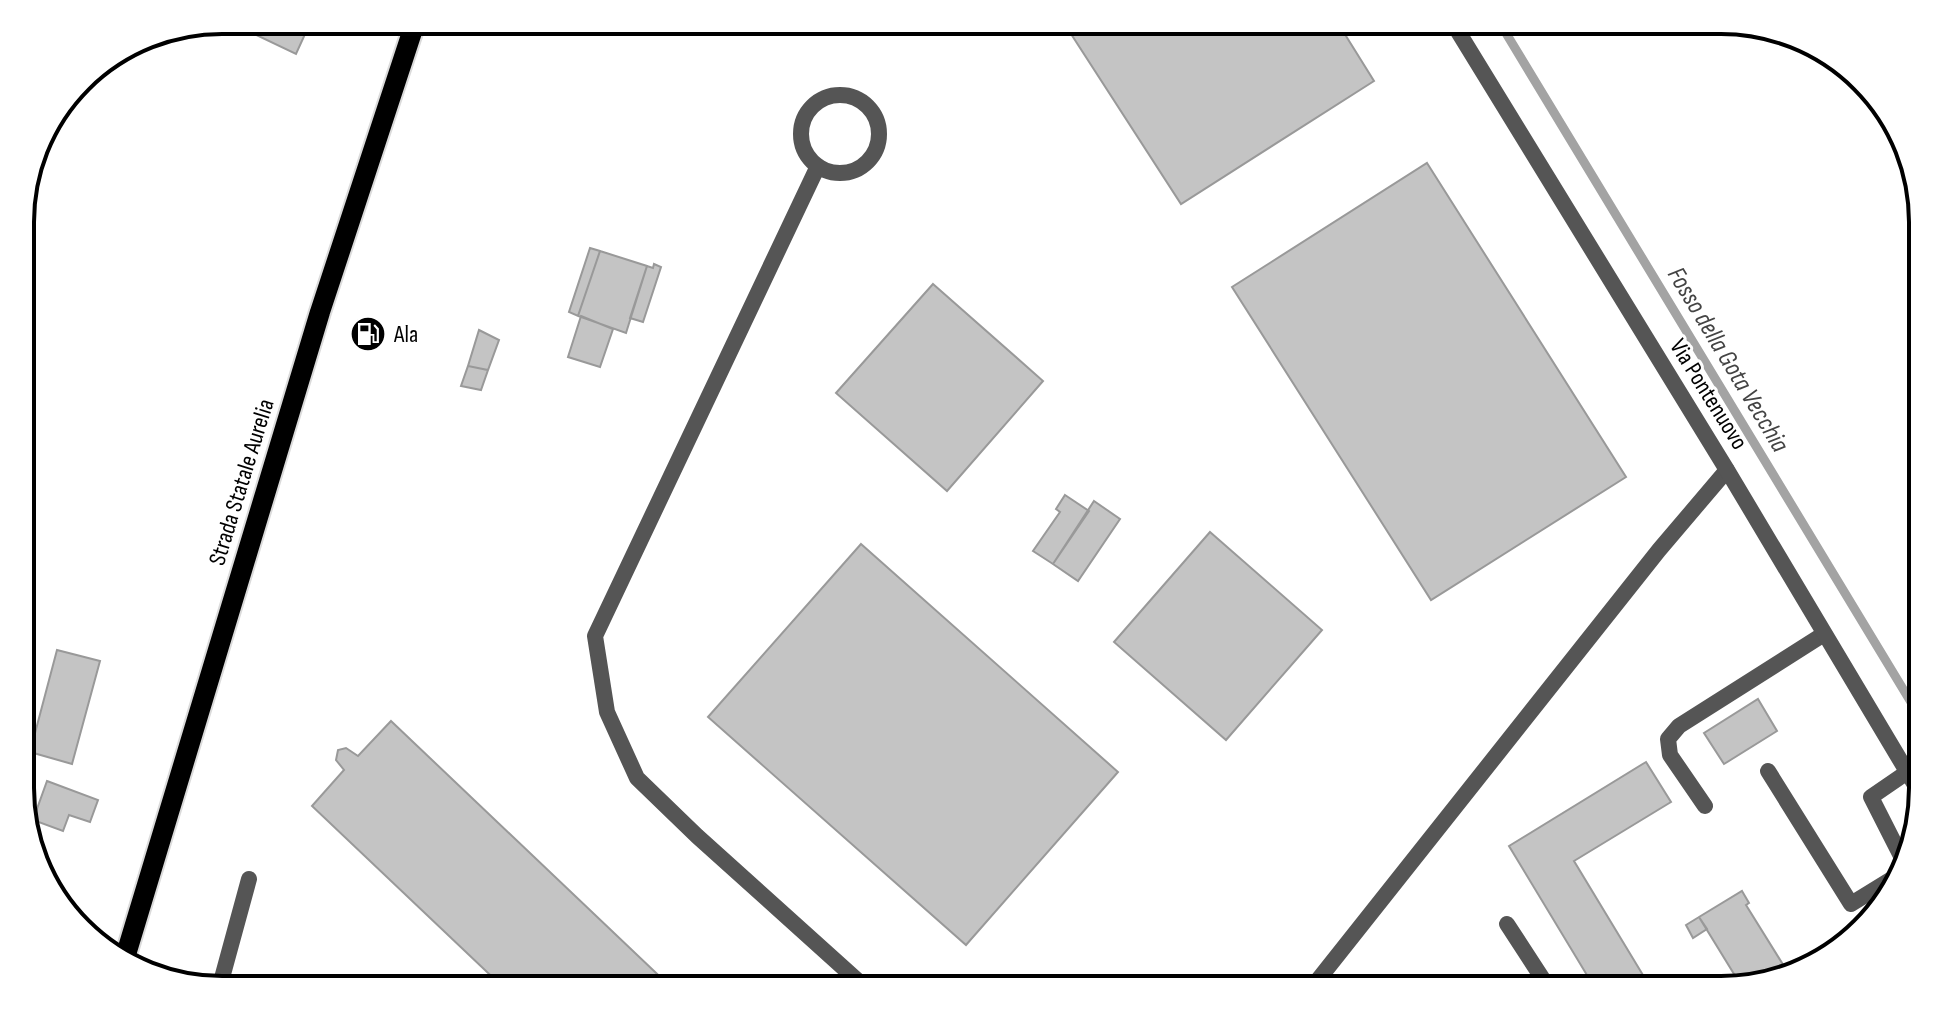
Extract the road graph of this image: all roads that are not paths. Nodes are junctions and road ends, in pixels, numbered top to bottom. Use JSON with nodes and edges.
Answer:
{"nodes":[{"id":1,"x":411,"y":34,"type":"edge"},
{"id":2,"x":1460,"y":34,"type":"edge"},
{"id":3,"x":818,"y":166,"type":"junction"},
{"id":4,"x":1727,"y":470,"type":"junction"},
{"id":5,"x":1824,"y":634,"type":"junction"},
{"id":6,"x":1768,"y":771,"type":"dead end"},
{"id":7,"x":1906,"y":773,"type":"junction"},
{"id":8,"x":1909,"y":777,"type":"edge"},
{"id":9,"x":1705,"y":806,"type":"dead end"},
{"id":10,"x":1898,"y":851,"type":"edge"},
{"id":11,"x":249,"y":879,"type":"dead end"},
{"id":12,"x":1881,"y":886,"type":"edge"},
{"id":13,"x":1507,"y":924,"type":"dead end"},
{"id":14,"x":127,"y":950,"type":"edge"},
{"id":15,"x":223,"y":976,"type":"edge"},
{"id":16,"x":852,"y":976,"type":"edge"},
{"id":17,"x":1321,"y":976,"type":"edge"},
{"id":18,"x":1541,"y":976,"type":"edge"}],
"edges":[{"from":1,"to":14,"type":"main road","name":"Strada Statale Aurelia"},
{"from":2,"to":4,"type":"street","name":"Via Pontenuovo"},
{"from":3,"to":3,"type":"street"},
{"from":3,"to":16,"type":"street"},
{"from":4,"to":5,"type":"street","name":"Via Pontenuovo"},
{"from":4,"to":17,"type":"street"},
{"from":5,"to":7,"type":"street","name":"Via Pontenuovo"},
{"from":5,"to":9,"type":"street"},
{"from":6,"to":12,"type":"street"},
{"from":7,"to":8,"type":"street","name":"Via Pontenuovo"},
{"from":7,"to":10,"type":"street"},
{"from":11,"to":15,"type":"street"},
{"from":13,"to":18,"type":"street"}]}
